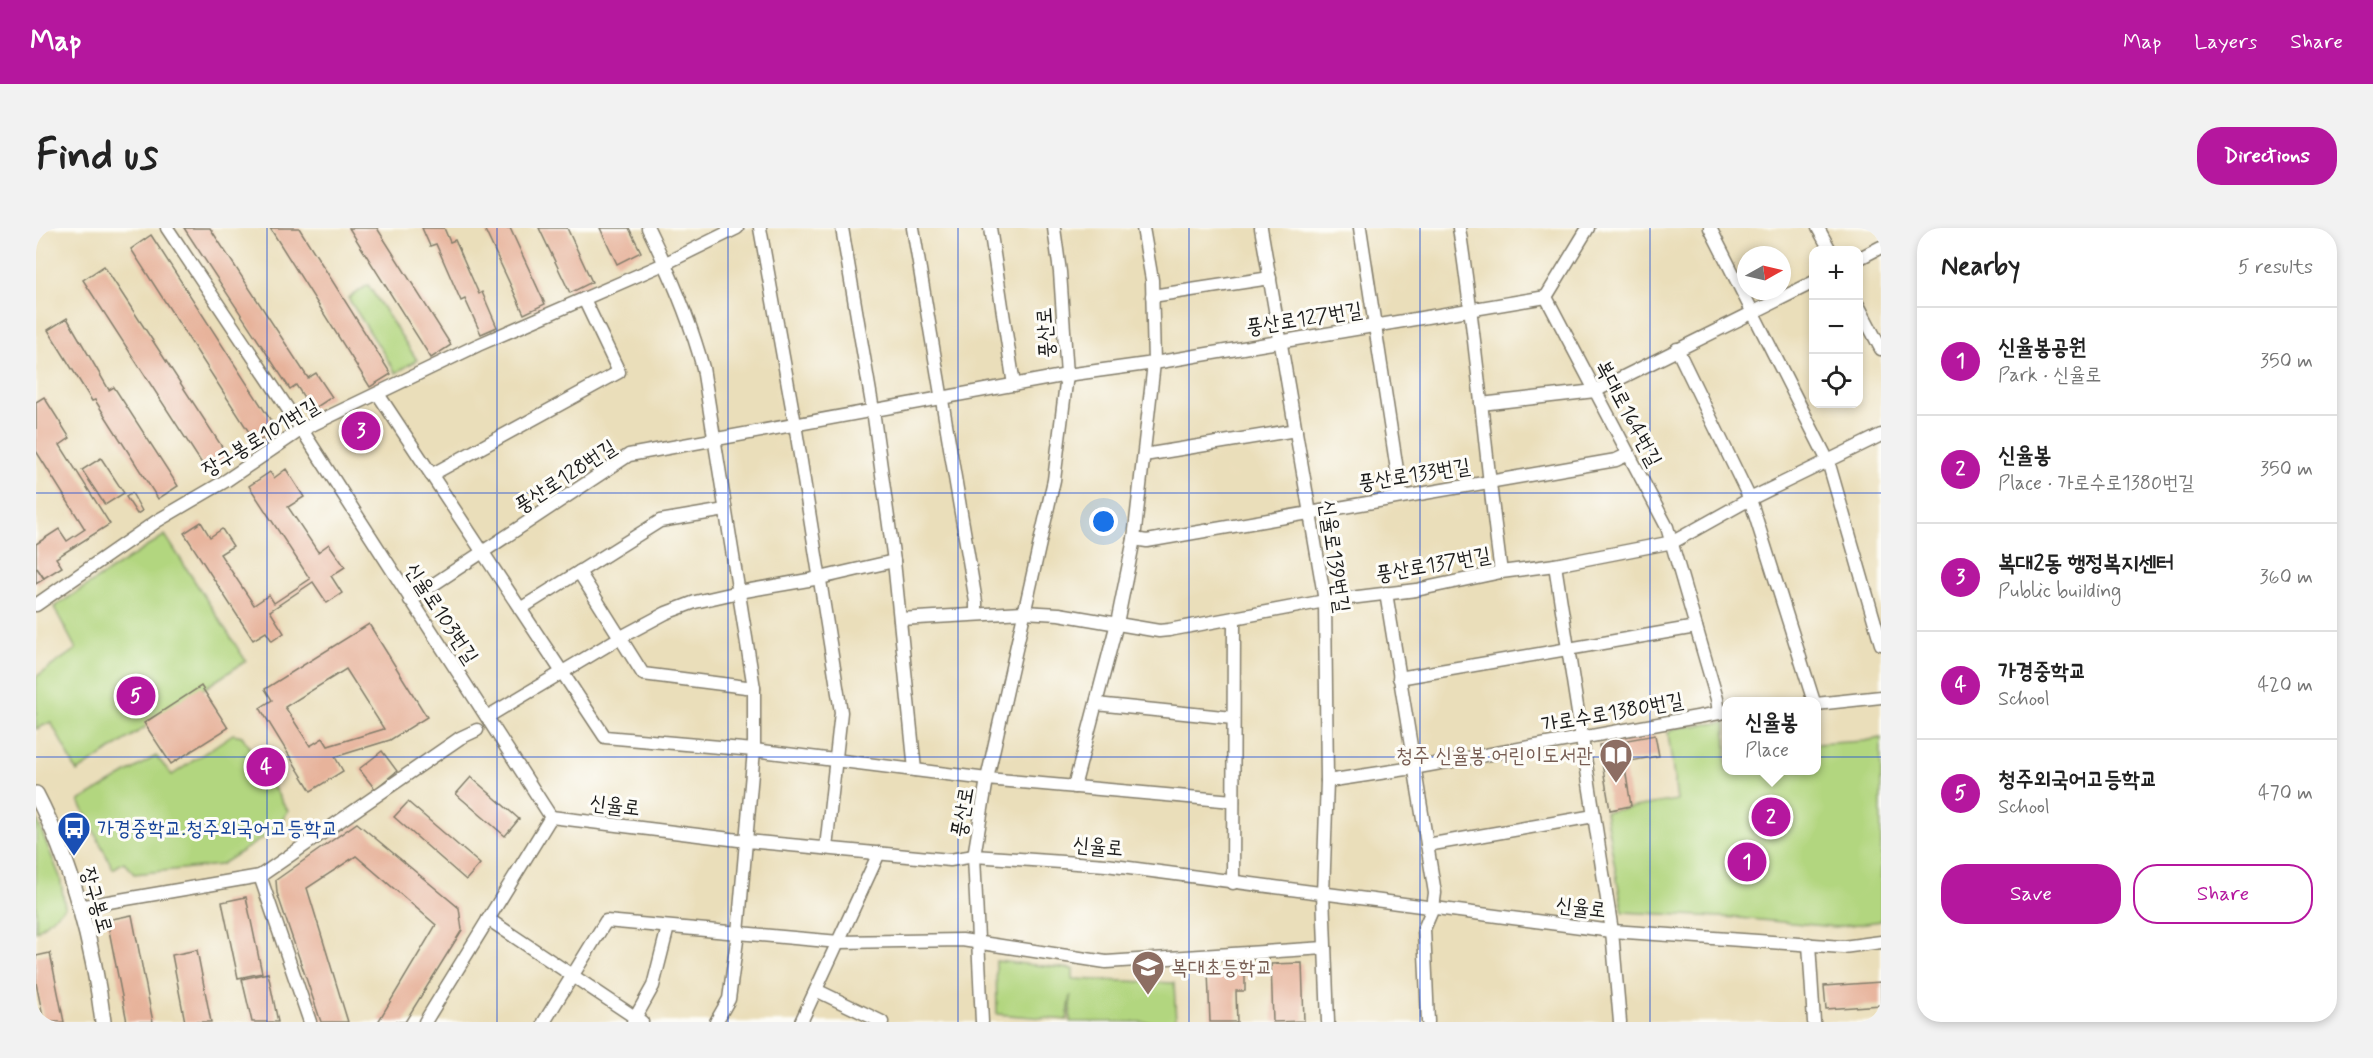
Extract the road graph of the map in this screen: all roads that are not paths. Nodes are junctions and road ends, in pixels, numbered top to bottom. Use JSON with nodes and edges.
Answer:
{"nodes":[{"id":1,"x":167,"y":228,"type":"edge"},
{"id":2,"x":648,"y":228,"type":"edge"},
{"id":3,"x":737,"y":228,"type":"edge"},
{"id":4,"x":760,"y":228,"type":"edge"},
{"id":5,"x":842,"y":228,"type":"edge"},
{"id":6,"x":913,"y":228,"type":"edge"},
{"id":7,"x":990,"y":228,"type":"edge"},
{"id":8,"x":1054,"y":228,"type":"edge"},
{"id":9,"x":1143,"y":228,"type":"edge"},
{"id":10,"x":1261,"y":228,"type":"edge"},
{"id":11,"x":1360,"y":228,"type":"edge"},
{"id":12,"x":1459,"y":228,"type":"edge"},
{"id":13,"x":1588,"y":228,"type":"edge"},
{"id":14,"x":1710,"y":228,"type":"edge"},
{"id":15,"x":1818,"y":228,"type":"edge"},
{"id":16,"x":1828,"y":246,"type":"edge"},
{"id":17,"x":1881,"y":247,"type":"edge"},
{"id":18,"x":1863,"y":256,"type":"edge"},
{"id":19,"x":666,"y":263,"type":"junction"},
{"id":20,"x":1270,"y":278,"type":"junction"},
{"id":21,"x":1809,"y":284,"type":"edge"},
{"id":22,"x":1152,"y":296,"type":"junction"},
{"id":23,"x":1546,"y":297,"type":"junction"},
{"id":24,"x":584,"y":299,"type":"junction"},
{"id":25,"x":1472,"y":309,"type":"junction"},
{"id":26,"x":1752,"y":312,"type":"junction"},
{"id":27,"x":1863,"y":315,"type":"edge"},
{"id":28,"x":1375,"y":326,"type":"junction"},
{"id":29,"x":1280,"y":340,"type":"junction"},
{"id":30,"x":1677,"y":349,"type":"junction"},
{"id":31,"x":1881,"y":349,"type":"edge"},
{"id":32,"x":1154,"y":363,"type":"junction"},
{"id":33,"x":1067,"y":375,"type":"junction"},
{"id":34,"x":1014,"y":385,"type":"junction"},
{"id":35,"x":1595,"y":391,"type":"junction"},
{"id":36,"x":378,"y":394,"type":"junction"},
{"id":37,"x":943,"y":398,"type":"junction"},
{"id":38,"x":1481,"y":404,"type":"junction"},
{"id":39,"x":873,"y":410,"type":"junction"},
{"id":40,"x":795,"y":424,"type":"junction"},
{"id":41,"x":302,"y":430,"type":"junction"},
{"id":42,"x":1296,"y":430,"type":"junction"},
{"id":43,"x":1881,"y":435,"type":"edge"},
{"id":44,"x":714,"y":439,"type":"junction"},
{"id":45,"x":1629,"y":454,"type":"junction"},
{"id":46,"x":1144,"y":455,"type":"junction"},
{"id":47,"x":1828,"y":461,"type":"junction"},
{"id":48,"x":431,"y":475,"type":"junction"},
{"id":49,"x":1489,"y":482,"type":"junction"},
{"id":50,"x":1401,"y":496,"type":"junction"},
{"id":51,"x":1750,"y":499,"type":"junction"},
{"id":52,"x":725,"y":510,"type":"junction"},
{"id":53,"x":1310,"y":511,"type":"junction"},
{"id":54,"x":1134,"y":539,"type":"junction"},
{"id":55,"x":1673,"y":542,"type":"junction"},
{"id":56,"x":483,"y":553,"type":"junction"},
{"id":57,"x":894,"y":561,"type":"junction"},
{"id":58,"x":1555,"y":565,"type":"junction"},
{"id":59,"x":579,"y":572,"type":"junction"},
{"id":60,"x":1501,"y":572,"type":"junction"},
{"id":61,"x":820,"y":578,"type":"junction"},
{"id":62,"x":739,"y":592,"type":"junction"},
{"id":63,"x":1386,"y":593,"type":"junction"},
{"id":64,"x":410,"y":600,"type":"junction"},
{"id":65,"x":1325,"y":601,"type":"junction"},
{"id":66,"x":36,"y":605,"type":"edge"},
{"id":67,"x":520,"y":609,"type":"junction"},
{"id":68,"x":1023,"y":612,"type":"junction"},
{"id":69,"x":976,"y":614,"type":"junction"},
{"id":70,"x":1234,"y":618,"type":"junction"},
{"id":71,"x":900,"y":619,"type":"junction"},
{"id":72,"x":1117,"y":623,"type":"junction"},
{"id":73,"x":1696,"y":627,"type":"junction"},
{"id":74,"x":621,"y":637,"type":"junction"},
{"id":75,"x":1881,"y":644,"type":"edge"},
{"id":76,"x":1568,"y":649,"type":"junction"},
{"id":77,"x":561,"y":672,"type":"junction"},
{"id":78,"x":1399,"y":678,"type":"junction"},
{"id":79,"x":754,"y":688,"type":"junction"},
{"id":80,"x":1813,"y":697,"type":"edge"},
{"id":81,"x":1881,"y":697,"type":"edge"},
{"id":82,"x":1821,"y":702,"type":"edge"},
{"id":83,"x":1096,"y":704,"type":"junction"},
{"id":84,"x":1722,"y":713,"type":"edge"},
{"id":85,"x":488,"y":717,"type":"junction"},
{"id":86,"x":1233,"y":718,"type":"junction"},
{"id":87,"x":477,"y":730,"type":"dead end"},
{"id":88,"x":1582,"y":737,"type":"junction"},
{"id":89,"x":754,"y":750,"type":"junction"},
{"id":90,"x":837,"y":760,"type":"junction"},
{"id":91,"x":1413,"y":768,"type":"junction"},
{"id":92,"x":915,"y":770,"type":"junction"},
{"id":93,"x":987,"y":779,"type":"junction"},
{"id":94,"x":1326,"y":781,"type":"junction"},
{"id":95,"x":1074,"y":787,"type":"junction"},
{"id":96,"x":36,"y":794,"type":"edge"},
{"id":97,"x":1233,"y":801,"type":"junction"},
{"id":98,"x":1594,"y":816,"type":"junction"},
{"id":99,"x":551,"y":817,"type":"junction"},
{"id":100,"x":747,"y":841,"type":"junction"},
{"id":101,"x":1427,"y":845,"type":"junction"},
{"id":102,"x":826,"y":848,"type":"junction"},
{"id":103,"x":879,"y":853,"type":"junction"},
{"id":104,"x":974,"y":856,"type":"junction"},
{"id":105,"x":260,"y":876,"type":"junction"},
{"id":106,"x":1233,"y":883,"type":"junction"},
{"id":107,"x":1323,"y":894,"type":"junction"},
{"id":108,"x":79,"y":907,"type":"junction"},
{"id":109,"x":1433,"y":908,"type":"junction"},
{"id":110,"x":488,"y":919,"type":"junction"},
{"id":111,"x":668,"y":927,"type":"junction"},
{"id":112,"x":1612,"y":931,"type":"junction"},
{"id":113,"x":738,"y":933,"type":"junction"},
{"id":114,"x":839,"y":942,"type":"junction"},
{"id":115,"x":978,"y":942,"type":"junction"},
{"id":116,"x":1881,"y":942,"type":"edge"},
{"id":117,"x":1809,"y":944,"type":"junction"},
{"id":118,"x":1325,"y":948,"type":"junction"},
{"id":119,"x":573,"y":976,"type":"junction"},
{"id":120,"x":816,"y":990,"type":"junction"},
{"id":121,"x":637,"y":1020,"type":"edge"},
{"id":122,"x":103,"y":1022,"type":"edge"},
{"id":123,"x":310,"y":1022,"type":"edge"},
{"id":124,"x":424,"y":1022,"type":"edge"},
{"id":125,"x":544,"y":1022,"type":"edge"},
{"id":126,"x":716,"y":1022,"type":"edge"},
{"id":127,"x":801,"y":1022,"type":"edge"},
{"id":128,"x":882,"y":1022,"type":"edge"},
{"id":129,"x":982,"y":1022,"type":"edge"},
{"id":130,"x":1328,"y":1022,"type":"edge"},
{"id":131,"x":1428,"y":1022,"type":"edge"},
{"id":132,"x":1620,"y":1022,"type":"edge"},
{"id":133,"x":1814,"y":1022,"type":"edge"}],
"edges":[{"from":1,"to":41,"type":"street","name":"신율로103번길"},
{"from":2,"to":19,"type":"street"},
{"from":3,"to":19,"type":"street","name":"장구봉로101번길"},
{"from":4,"to":40,"type":"street"},
{"from":5,"to":39,"type":"street"},
{"from":6,"to":37,"type":"street"},
{"from":7,"to":34,"type":"street"},
{"from":8,"to":33,"type":"street","name":"풍산로"},
{"from":9,"to":22,"type":"street"},
{"from":10,"to":20,"type":"street","name":"신율로139번길"},
{"from":11,"to":28,"type":"street"},
{"from":12,"to":25,"type":"street"},
{"from":13,"to":23,"type":"street"},
{"from":14,"to":26,"type":"street"},
{"from":15,"to":16,"type":"street"},
{"from":17,"to":18,"type":"street"},
{"from":19,"to":24,"type":"street","name":"장구봉로101번길"},
{"from":19,"to":44,"type":"street"},
{"from":20,"to":22,"type":"street"},
{"from":20,"to":29,"type":"street","name":"신율로139번길"},
{"from":21,"to":26,"type":"street"},
{"from":22,"to":32,"type":"street"},
{"from":23,"to":25,"type":"street","name":"풍산로127번길"},
{"from":23,"to":35,"type":"street","name":"복대로164번길"},
{"from":24,"to":36,"type":"street","name":"장구봉로101번길"},
{"from":24,"to":48,"type":"street"},
{"from":25,"to":28,"type":"street","name":"풍산로127번길"},
{"from":25,"to":38,"type":"street"},
{"from":26,"to":30,"type":"street"},
{"from":26,"to":47,"type":"street"},
{"from":27,"to":31,"type":"street"},
{"from":28,"to":29,"type":"street","name":"풍산로127번길"},
{"from":28,"to":50,"type":"street"},
{"from":29,"to":32,"type":"street","name":"풍산로127번길"},
{"from":29,"to":42,"type":"street","name":"신율로139번길"},
{"from":30,"to":35,"type":"street"},
{"from":30,"to":51,"type":"street"},
{"from":32,"to":33,"type":"street","name":"풍산로127번길"},
{"from":32,"to":46,"type":"street"},
{"from":33,"to":34,"type":"street","name":"풍산로128번길"},
{"from":33,"to":68,"type":"street","name":"풍산로"},
{"from":34,"to":37,"type":"street","name":"풍산로128번길"},
{"from":35,"to":38,"type":"street"},
{"from":35,"to":45,"type":"street","name":"복대로164번길"},
{"from":36,"to":41,"type":"street","name":"장구봉로101번길"},
{"from":36,"to":48,"type":"street"},
{"from":37,"to":39,"type":"street","name":"풍산로128번길"},
{"from":37,"to":69,"type":"street"},
{"from":38,"to":49,"type":"street"},
{"from":39,"to":40,"type":"street","name":"풍산로128번길"},
{"from":39,"to":57,"type":"street"},
{"from":40,"to":44,"type":"street","name":"풍산로128번길"},
{"from":40,"to":61,"type":"street"},
{"from":41,"to":64,"type":"street","name":"신율로103번길"},
{"from":41,"to":66,"type":"street","name":"장구봉로101번길"},
{"from":42,"to":46,"type":"street"},
{"from":42,"to":53,"type":"street","name":"신율로139번길"},
{"from":43,"to":47,"type":"street","name":"풍산로137번길"},
{"from":44,"to":52,"type":"street"},
{"from":44,"to":56,"type":"street","name":"풍산로128번길"},
{"from":45,"to":49,"type":"street","name":"풍산로133번길"},
{"from":45,"to":55,"type":"street","name":"복대로164번길"},
{"from":46,"to":54,"type":"street"},
{"from":47,"to":51,"type":"street","name":"풍산로137번길"},
{"from":47,"to":75,"type":"street"},
{"from":48,"to":56,"type":"street"},
{"from":49,"to":50,"type":"street","name":"풍산로133번길"},
{"from":49,"to":60,"type":"street"},
{"from":50,"to":53,"type":"street","name":"풍산로133번길"},
{"from":51,"to":55,"type":"street","name":"풍산로137번길"},
{"from":51,"to":80,"type":"street"},
{"from":52,"to":59,"type":"street"},
{"from":52,"to":62,"type":"street"},
{"from":53,"to":54,"type":"street","name":"풍산로133번길"},
{"from":53,"to":65,"type":"street","name":"신율로139번길"},
{"from":54,"to":72,"type":"street"},
{"from":55,"to":58,"type":"street","name":"풍산로137번길"},
{"from":55,"to":73,"type":"street","name":"복대로164번길"},
{"from":56,"to":64,"type":"street","name":"풍산로128번길"},
{"from":56,"to":67,"type":"street"},
{"from":57,"to":61,"type":"street"},
{"from":57,"to":71,"type":"street"},
{"from":58,"to":60,"type":"street","name":"풍산로137번길"},
{"from":58,"to":76,"type":"street"},
{"from":59,"to":67,"type":"street"},
{"from":59,"to":74,"type":"street"},
{"from":60,"to":63,"type":"street","name":"풍산로137번길"},
{"from":61,"to":62,"type":"street"},
{"from":61,"to":90,"type":"street"},
{"from":62,"to":74,"type":"street"},
{"from":62,"to":79,"type":"street"},
{"from":63,"to":65,"type":"street","name":"풍산로137번길"},
{"from":63,"to":78,"type":"street"},
{"from":64,"to":85,"type":"street","name":"신율로103번길"},
{"from":65,"to":70,"type":"street","name":"풍산로137번길"},
{"from":65,"to":94,"type":"street","name":"신율로139번길"},
{"from":67,"to":77,"type":"street"},
{"from":68,"to":69,"type":"street"},
{"from":68,"to":72,"type":"street","name":"풍산로137번길"},
{"from":68,"to":93,"type":"street","name":"풍산로"},
{"from":69,"to":71,"type":"street"},
{"from":70,"to":72,"type":"street","name":"풍산로137번길"},
{"from":70,"to":86,"type":"street"},
{"from":71,"to":92,"type":"street"},
{"from":72,"to":83,"type":"street"},
{"from":73,"to":76,"type":"street"},
{"from":73,"to":84,"type":"street","name":"복대로164번길"},
{"from":74,"to":77,"type":"street"},
{"from":74,"to":79,"type":"street"},
{"from":76,"to":78,"type":"street"},
{"from":76,"to":88,"type":"street"},
{"from":77,"to":85,"type":"street"},
{"from":77,"to":89,"type":"street"},
{"from":78,"to":91,"type":"street"},
{"from":79,"to":89,"type":"street"},
{"from":81,"to":82,"type":"street"},
{"from":83,"to":86,"type":"street"},
{"from":83,"to":95,"type":"street"},
{"from":84,"to":88,"type":"street","name":"가로수로1380번길"},
{"from":85,"to":99,"type":"street","name":"신율로103번길"},
{"from":86,"to":97,"type":"street"},
{"from":87,"to":105,"type":"street"},
{"from":88,"to":91,"type":"street","name":"가로수로1380번길"},
{"from":88,"to":98,"type":"street"},
{"from":89,"to":90,"type":"street"},
{"from":89,"to":100,"type":"street"},
{"from":90,"to":92,"type":"street"},
{"from":90,"to":102,"type":"street"},
{"from":91,"to":94,"type":"street","name":"가로수로1380번길"},
{"from":91,"to":101,"type":"street"},
{"from":92,"to":93,"type":"street"},
{"from":93,"to":95,"type":"street"},
{"from":93,"to":104,"type":"street","name":"풍산로"},
{"from":94,"to":107,"type":"street","name":"신율로139번길"},
{"from":95,"to":97,"type":"street"},
{"from":96,"to":108,"type":"street","name":"장구봉로"},
{"from":97,"to":106,"type":"street"},
{"from":98,"to":101,"type":"street"},
{"from":98,"to":112,"type":"street"},
{"from":99,"to":100,"type":"street","name":"신율로"},
{"from":99,"to":110,"type":"street"},
{"from":100,"to":102,"type":"street","name":"신율로"},
{"from":100,"to":113,"type":"street"},
{"from":101,"to":109,"type":"street"},
{"from":102,"to":103,"type":"street","name":"신율로"},
{"from":103,"to":104,"type":"street","name":"신율로"},
{"from":103,"to":114,"type":"street"},
{"from":104,"to":106,"type":"street","name":"신율로"},
{"from":104,"to":115,"type":"street","name":"풍산로"},
{"from":105,"to":108,"type":"street"},
{"from":105,"to":123,"type":"street"},
{"from":106,"to":107,"type":"street","name":"신율로"},
{"from":107,"to":109,"type":"street","name":"신율로"},
{"from":107,"to":118,"type":"street","name":"신율로139번길"},
{"from":108,"to":122,"type":"street","name":"장구봉로"},
{"from":109,"to":112,"type":"street","name":"신율로"},
{"from":109,"to":131,"type":"street"},
{"from":110,"to":119,"type":"street"},
{"from":110,"to":124,"type":"street"},
{"from":111,"to":113,"type":"street"},
{"from":111,"to":119,"type":"street"},
{"from":111,"to":121,"type":"street"},
{"from":112,"to":117,"type":"street","name":"신율로"},
{"from":112,"to":132,"type":"street"},
{"from":113,"to":114,"type":"street"},
{"from":113,"to":126,"type":"street"},
{"from":114,"to":115,"type":"street"},
{"from":114,"to":120,"type":"street"},
{"from":115,"to":118,"type":"street"},
{"from":115,"to":129,"type":"street","name":"풍산로"},
{"from":116,"to":117,"type":"street","name":"신율로"},
{"from":117,"to":133,"type":"street"},
{"from":118,"to":130,"type":"street","name":"신율로139번길"},
{"from":119,"to":121,"type":"street"},
{"from":119,"to":125,"type":"street"},
{"from":120,"to":127,"type":"street"},
{"from":120,"to":128,"type":"street"}]}
